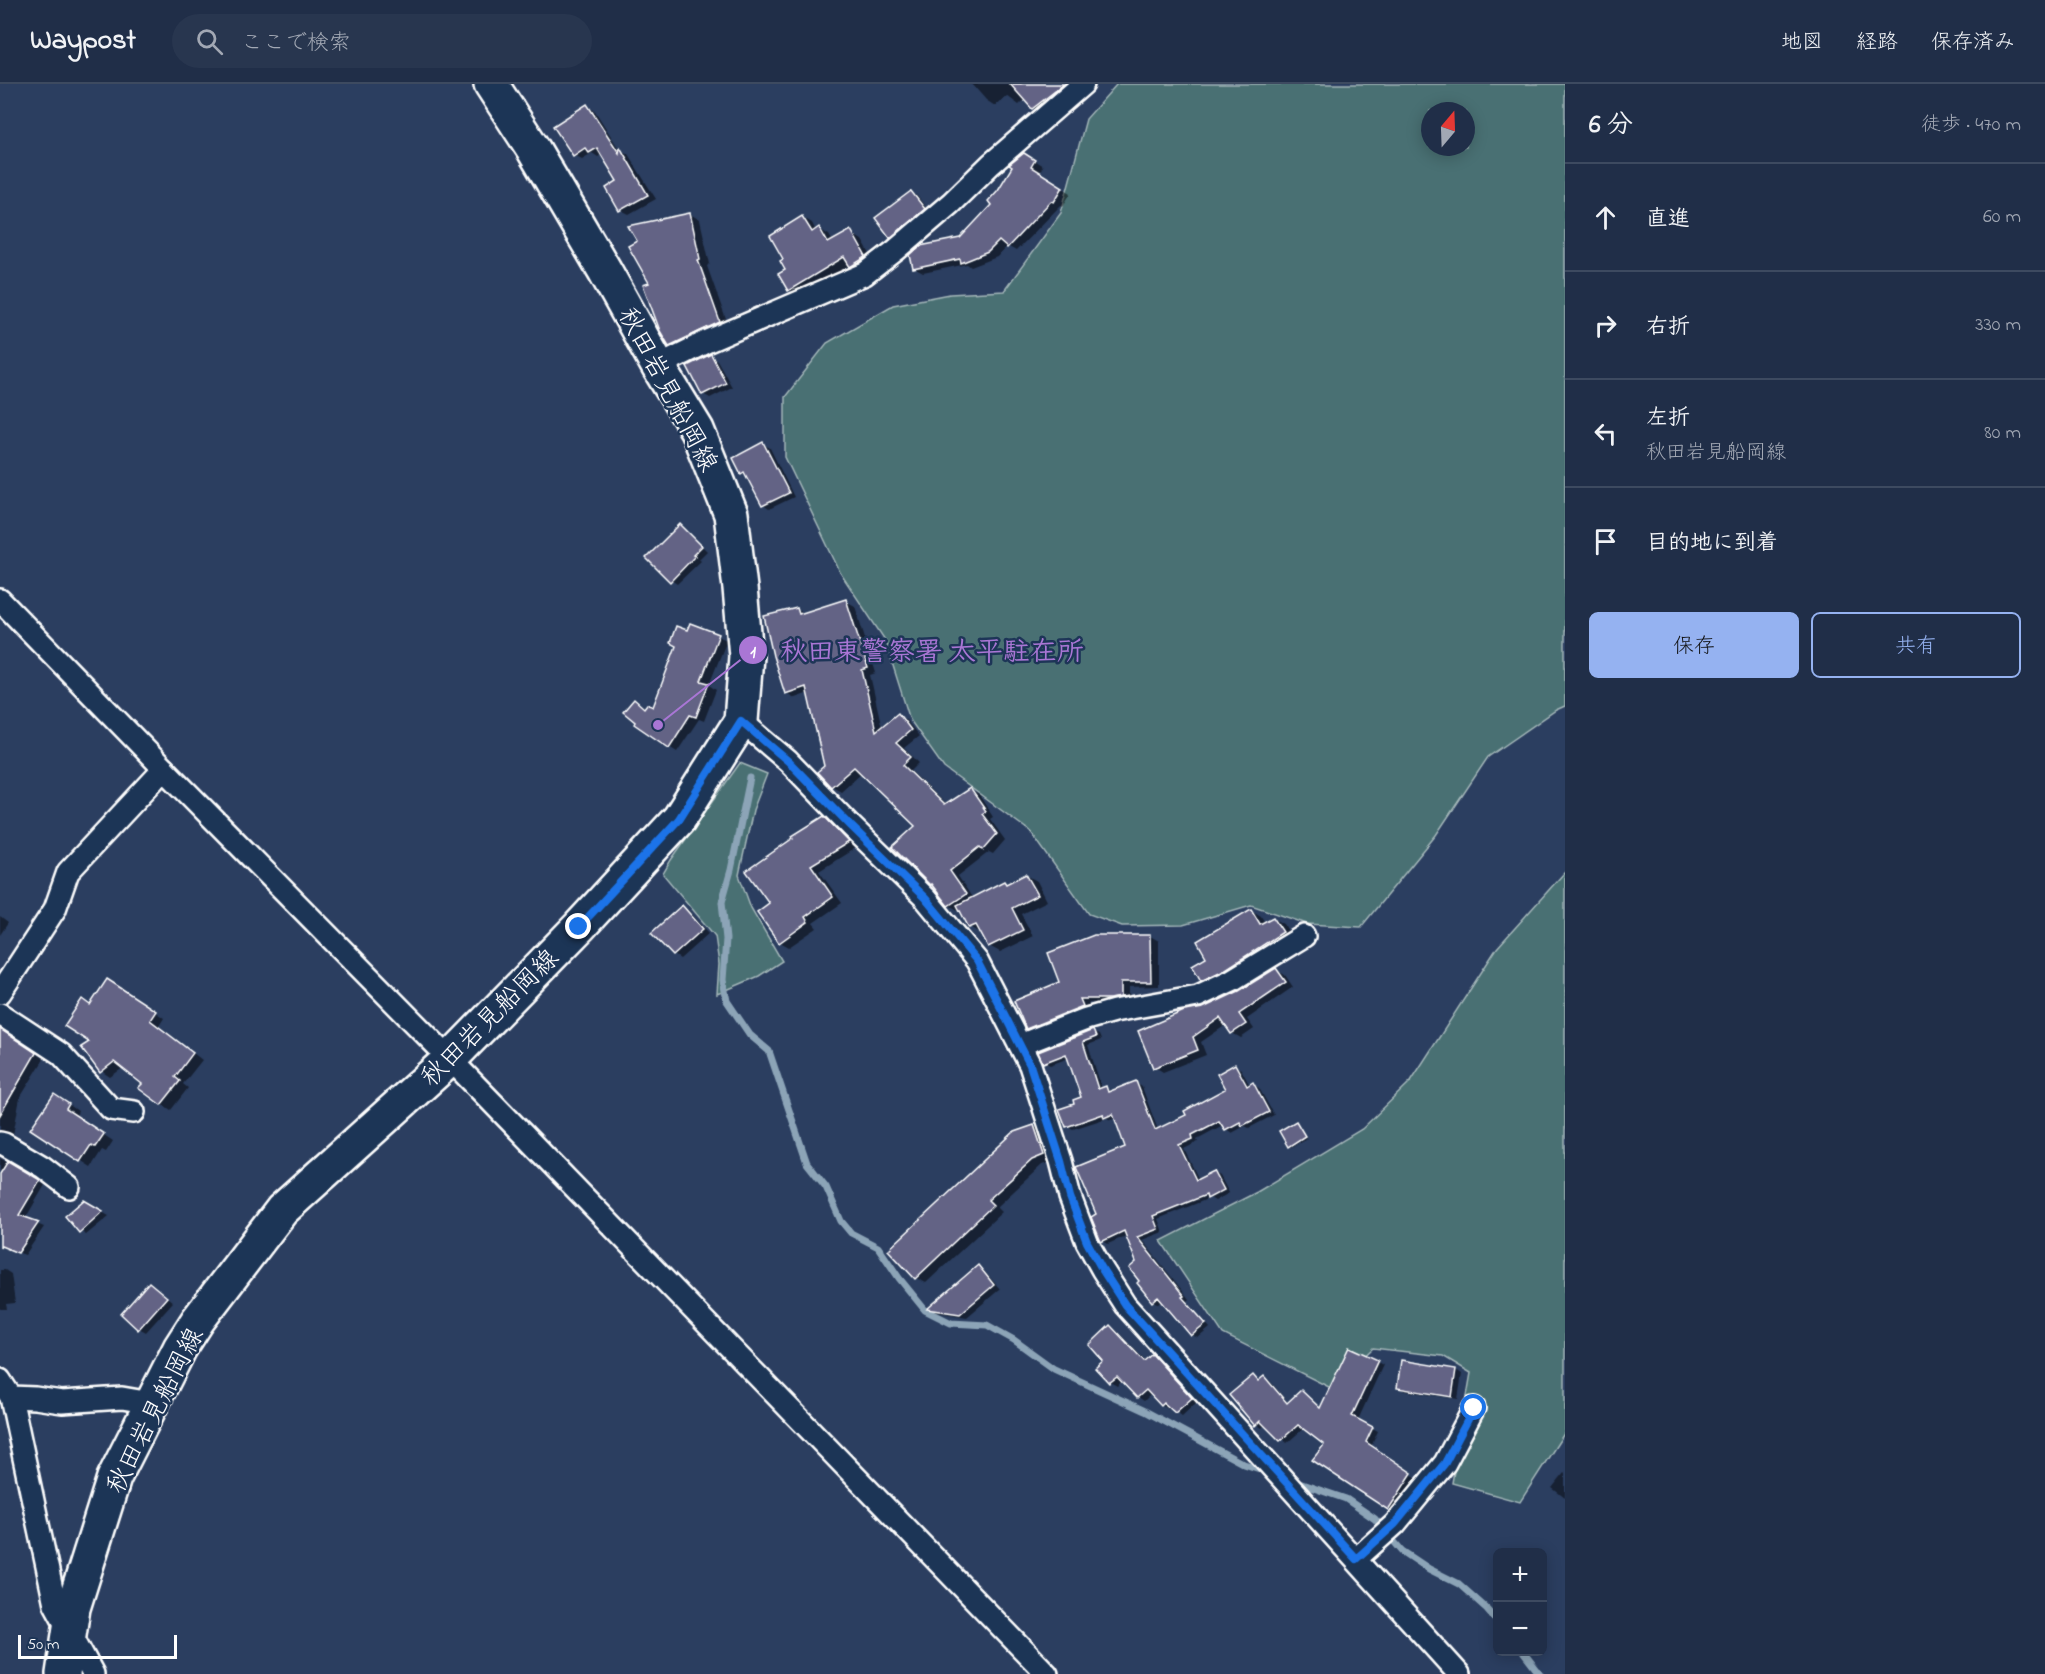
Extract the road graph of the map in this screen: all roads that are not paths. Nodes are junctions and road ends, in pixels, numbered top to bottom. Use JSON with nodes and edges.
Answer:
{"nodes":[{"id":1,"x":491,"y":84,"type":"edge"},
{"id":2,"x":1083,"y":84,"type":"edge"},
{"id":3,"x":658,"y":366,"type":"junction"},
{"id":4,"x":0,"y":600,"type":"edge"},
{"id":5,"x":741,"y":721,"type":"junction"},
{"id":6,"x":164,"y":769,"type":"junction"},
{"id":7,"x":1304,"y":936,"type":"dead end"},
{"id":8,"x":0,"y":993,"type":"edge"},
{"id":9,"x":0,"y":1014,"type":"edge"},
{"id":10,"x":1020,"y":1045,"type":"junction"},
{"id":11,"x":450,"y":1059,"type":"junction"},
{"id":12,"x":134,"y":1112,"type":"dead end"},
{"id":13,"x":0,"y":1143,"type":"edge"},
{"id":14,"x":69,"y":1187,"type":"dead end"},
{"id":15,"x":5,"y":1389,"type":"edge"},
{"id":16,"x":151,"y":1402,"type":"junction"},
{"id":17,"x":1474,"y":1408,"type":"dead end"},
{"id":18,"x":1356,"y":1559,"type":"junction"},
{"id":19,"x":70,"y":1630,"type":"junction"},
{"id":20,"x":63,"y":1674,"type":"edge"},
{"id":21,"x":93,"y":1674,"type":"edge"},
{"id":22,"x":1047,"y":1674,"type":"edge"},
{"id":23,"x":1459,"y":1674,"type":"edge"}],
"edges":[{"from":1,"to":3,"type":"main road","name":"秋田岩見船岡線"},
{"from":2,"to":3,"type":"street"},
{"from":3,"to":5,"type":"main road","name":"秋田岩見船岡線"},
{"from":4,"to":6,"type":"street"},
{"from":5,"to":10,"type":"street"},
{"from":5,"to":11,"type":"main road","name":"秋田岩見船岡線"},
{"from":6,"to":8,"type":"street"},
{"from":6,"to":11,"type":"street"},
{"from":7,"to":10,"type":"street"},
{"from":9,"to":12,"type":"street"},
{"from":10,"to":18,"type":"street"},
{"from":11,"to":16,"type":"main road","name":"秋田岩見船岡線"},
{"from":11,"to":22,"type":"street"},
{"from":13,"to":14,"type":"street"},
{"from":15,"to":16,"type":"street"},
{"from":15,"to":19,"type":"street"},
{"from":16,"to":19,"type":"main road","name":"秋田岩見船岡線"},
{"from":17,"to":18,"type":"street"},
{"from":18,"to":23,"type":"street"},
{"from":19,"to":20,"type":"main road","name":"秋田岩見船岡線"},
{"from":19,"to":21,"type":"street"}]}
